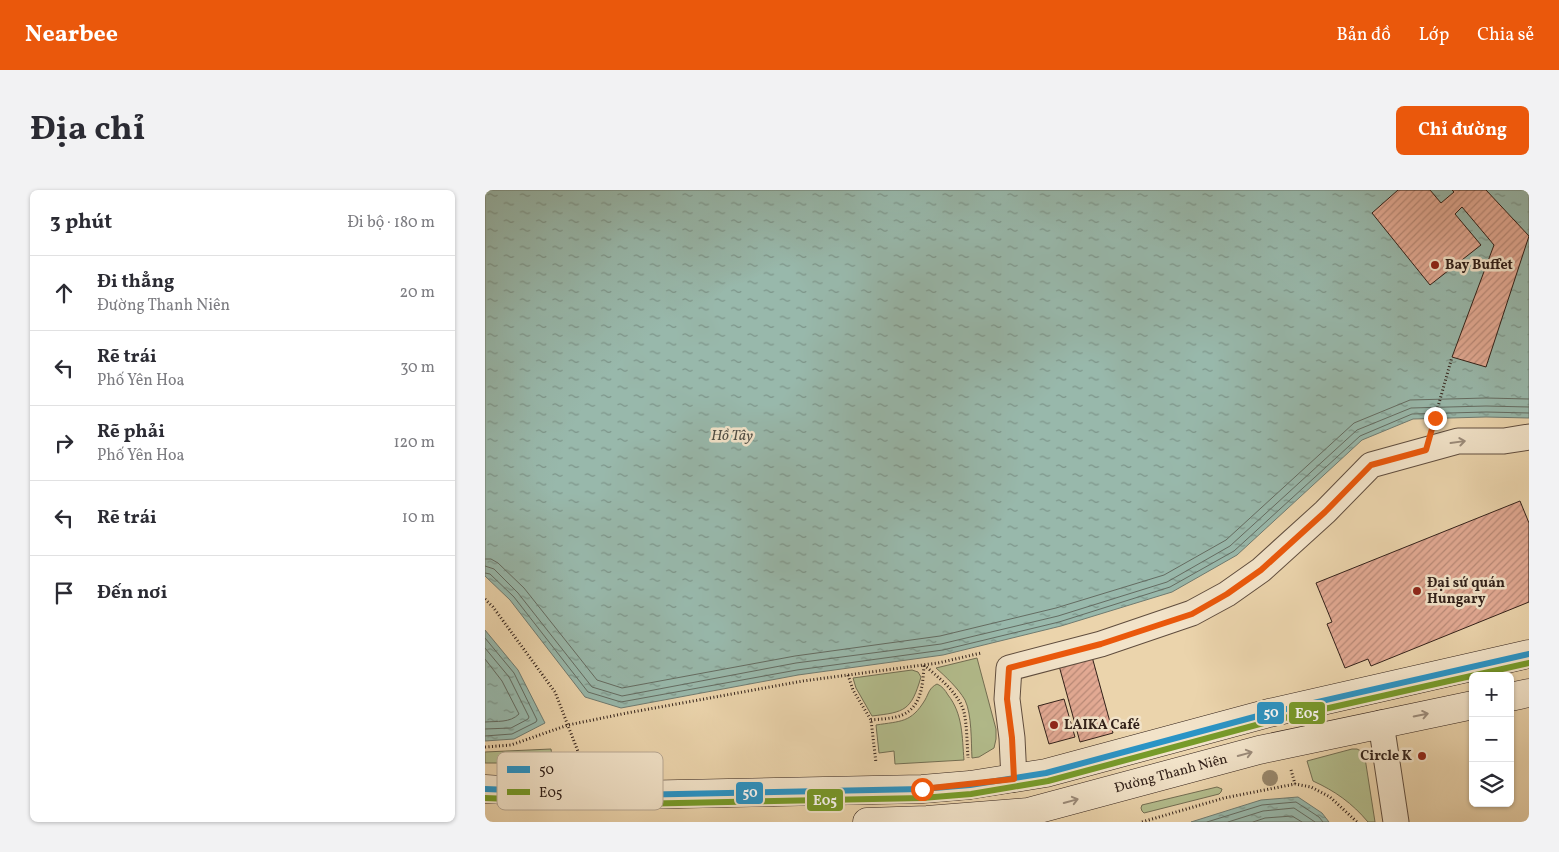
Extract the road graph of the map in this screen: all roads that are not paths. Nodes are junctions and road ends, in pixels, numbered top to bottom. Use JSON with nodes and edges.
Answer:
{"nodes":[{"id":1,"x":1529,"y":437,"type":"edge"},
{"id":2,"x":1529,"y":654,"type":"edge"},
{"id":3,"x":1529,"y":693,"type":"edge"},
{"id":4,"x":1514,"y":696,"type":"edge"},
{"id":5,"x":1469,"y":706,"type":"edge"},
{"id":6,"x":1381,"y":723,"type":"junction"},
{"id":7,"x":1014,"y":779,"type":"junction"},
{"id":8,"x":663,"y":794,"type":"edge"},
{"id":9,"x":867,"y":822,"type":"edge"},
{"id":10,"x":1396,"y":822,"type":"edge"}],
"edges":[{"from":7,"to":1,"type":"street","one_way":true},
{"from":2,"to":7,"type":"main road"},
{"from":3,"to":4,"type":"main road"},
{"from":6,"to":5,"type":"main road","name":"Đường Thanh Niên","one_way":true},
{"from":9,"to":6,"type":"main road","name":"Đường Thanh Niên","one_way":true},
{"from":6,"to":10,"type":"street"},
{"from":7,"to":8,"type":"main road"}]}
